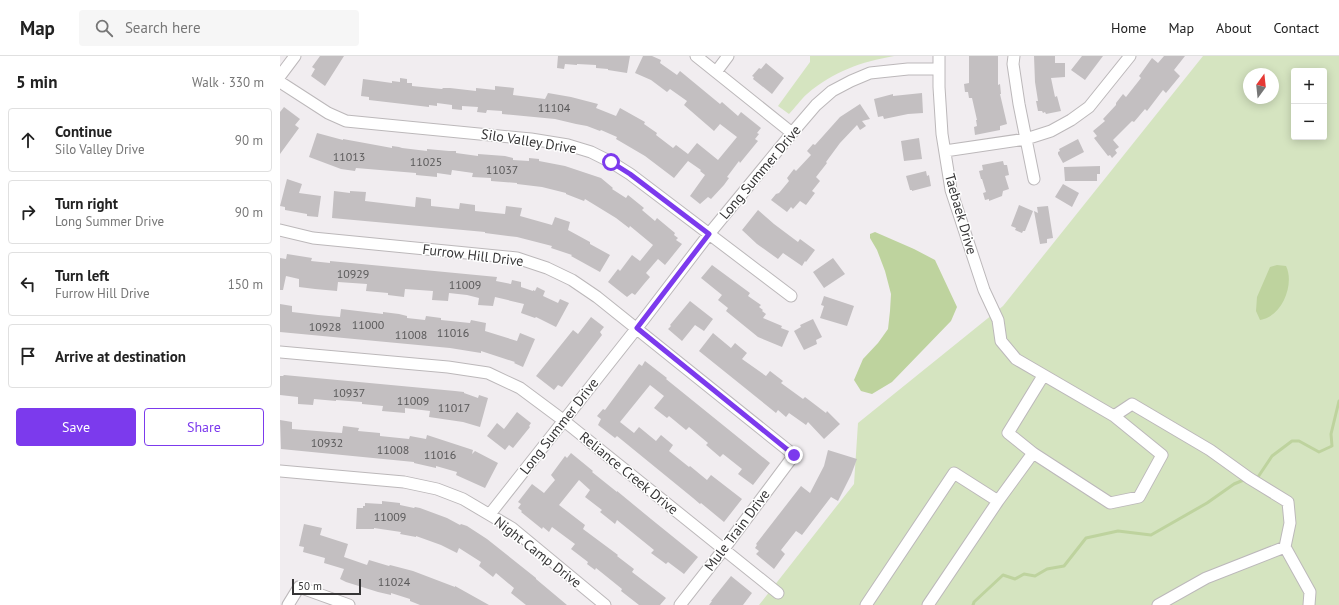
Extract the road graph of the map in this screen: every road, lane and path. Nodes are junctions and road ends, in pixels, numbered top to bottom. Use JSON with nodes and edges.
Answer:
{"nodes":[{"id":1,"x":295,"y":56,"type":"edge"},
{"id":2,"x":696,"y":56,"type":"edge"},
{"id":3,"x":728,"y":56,"type":"edge"},
{"id":4,"x":939,"y":56,"type":"edge"},
{"id":5,"x":1014,"y":56,"type":"edge"},
{"id":6,"x":1130,"y":56,"type":"edge"},
{"id":7,"x":939,"y":69,"type":"junction"},
{"id":8,"x":716,"y":72,"type":"junction"},
{"id":9,"x":280,"y":76,"type":"edge"},
{"id":10,"x":280,"y":82,"type":"edge"},
{"id":11,"x":792,"y":133,"type":"junction"},
{"id":12,"x":1026,"y":139,"type":"junction"},
{"id":13,"x":945,"y":151,"type":"junction"},
{"id":14,"x":1034,"y":179,"type":"dead end"},
{"id":15,"x":280,"y":230,"type":"edge"},
{"id":16,"x":709,"y":234,"type":"junction"},
{"id":17,"x":791,"y":296,"type":"dead end"},
{"id":18,"x":637,"y":328,"type":"junction"},
{"id":19,"x":280,"y":352,"type":"edge"},
{"id":20,"x":1043,"y":376,"type":"junction"},
{"id":21,"x":1114,"y":416,"type":"junction"},
{"id":22,"x":563,"y":420,"type":"junction"},
{"id":23,"x":1033,"y":453,"type":"junction"},
{"id":24,"x":794,"y":455,"type":"joint"},
{"id":25,"x":280,"y":471,"type":"edge"},
{"id":26,"x":998,"y":501,"type":"junction"},
{"id":27,"x":490,"y":514,"type":"junction"},
{"id":28,"x":1285,"y":547,"type":"junction"},
{"id":29,"x":723,"y":550,"type":"junction"},
{"id":30,"x":778,"y":593,"type":"dead end"},
{"id":31,"x":288,"y":605,"type":"edge"},
{"id":32,"x":349,"y":605,"type":"edge"},
{"id":33,"x":605,"y":605,"type":"edge"},
{"id":34,"x":680,"y":605,"type":"edge"},
{"id":35,"x":866,"y":605,"type":"edge"},
{"id":36,"x":928,"y":605,"type":"edge"},
{"id":37,"x":1158,"y":605,"type":"edge"},
{"id":38,"x":1309,"y":605,"type":"edge"}],
"edges":[{"from":1,"to":9,"type":"street"},
{"from":2,"to":8,"type":"street"},
{"from":3,"to":8,"type":"street"},
{"from":4,"to":7,"type":"street","name":"Taebaek Drive"},
{"from":5,"to":12,"type":"street"},
{"from":6,"to":12,"type":"street"},
{"from":7,"to":11,"type":"street","name":"Long Summer Drive"},
{"from":7,"to":13,"type":"street","name":"Taebaek Drive"},
{"from":8,"to":11,"type":"street"},
{"from":10,"to":16,"type":"street","name":"Silo Valley Drive"},
{"from":11,"to":16,"type":"street","name":"Long Summer Drive"},
{"from":12,"to":13,"type":"street"},
{"from":12,"to":14,"type":"street"},
{"from":13,"to":20,"type":"street","name":"Taebaek Drive"},
{"from":15,"to":18,"type":"street","name":"Furrow Hill Drive"},
{"from":16,"to":17,"type":"street","name":"Silo Valley Drive"},
{"from":16,"to":18,"type":"street","name":"Long Summer Drive"},
{"from":18,"to":22,"type":"street","name":"Long Summer Drive"},
{"from":18,"to":24,"type":"street","name":"Furrow Hill Drive"},
{"from":19,"to":22,"type":"street","name":"Reliance Creek Drive"},
{"from":20,"to":21,"type":"street","name":"Taebaek Drive"},
{"from":20,"to":23,"type":"street"},
{"from":21,"to":23,"type":"street","name":"Taebaek Drive"},
{"from":21,"to":28,"type":"street"},
{"from":22,"to":27,"type":"street","name":"Long Summer Drive"},
{"from":22,"to":29,"type":"street","name":"Reliance Creek Drive"},
{"from":23,"to":26,"type":"street"},
{"from":24,"to":29,"type":"street","name":"Mule Train Drive"},
{"from":25,"to":27,"type":"street","name":"Night Camp Drive"},
{"from":26,"to":35,"type":"street"},
{"from":26,"to":36,"type":"street"},
{"from":27,"to":33,"type":"street","name":"Night Camp Drive"},
{"from":28,"to":37,"type":"street"},
{"from":28,"to":38,"type":"street"},
{"from":29,"to":30,"type":"street","name":"Reliance Creek Drive"},
{"from":29,"to":34,"type":"street","name":"Mule Train Drive"},
{"from":31,"to":32,"type":"street"}]}
